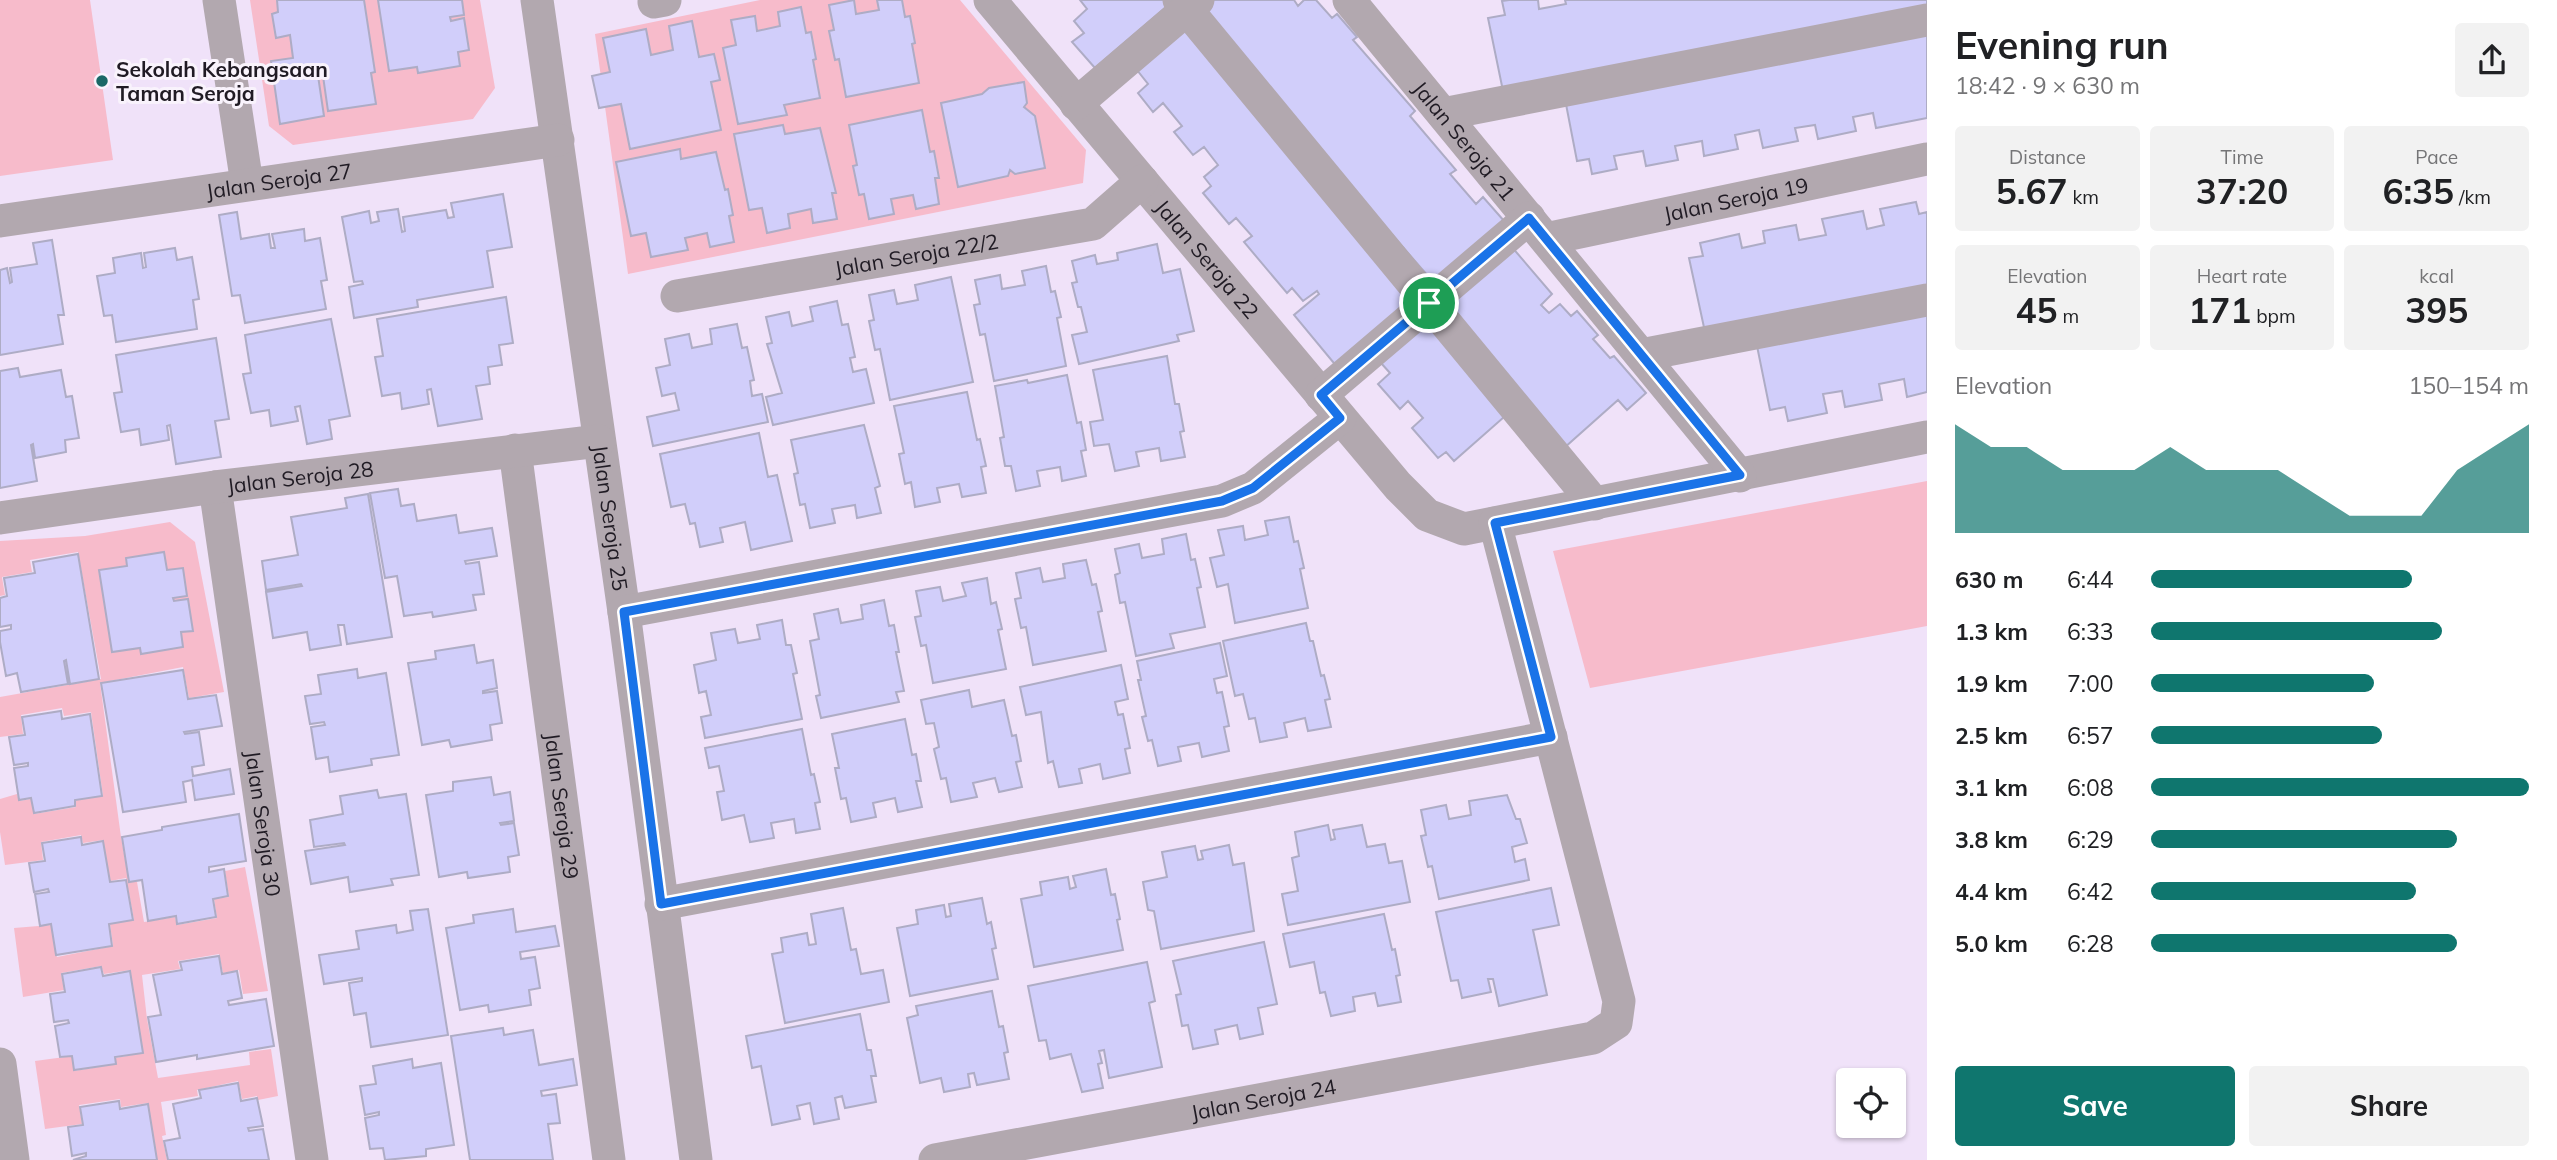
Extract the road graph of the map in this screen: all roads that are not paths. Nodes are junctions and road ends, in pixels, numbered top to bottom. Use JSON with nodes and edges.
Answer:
{"nodes":[{"id":1,"x":219,"y":0,"type":"edge"},
{"id":2,"x":537,"y":0,"type":"edge"},
{"id":3,"x":990,"y":0,"type":"edge"},
{"id":4,"x":1350,"y":0,"type":"edge"},
{"id":5,"x":1188,"y":3,"type":"edge"},
{"id":6,"x":1927,"y":20,"type":"edge"},
{"id":7,"x":1076,"y":104,"type":"junction"},
{"id":8,"x":1443,"y":114,"type":"junction"},
{"id":9,"x":558,"y":140,"type":"junction"},
{"id":10,"x":1927,"y":159,"type":"edge"},
{"id":11,"x":1142,"y":181,"type":"junction"},
{"id":12,"x":247,"y":184,"type":"junction"},
{"id":13,"x":0,"y":221,"type":"edge"},
{"id":14,"x":1537,"y":229,"type":"junction"},
{"id":15,"x":677,"y":296,"type":"dead end"},
{"id":16,"x":1927,"y":300,"type":"edge"},
{"id":17,"x":1429,"y":303,"type":"junction"},
{"id":18,"x":1641,"y":355,"type":"junction"},
{"id":19,"x":1331,"y":406,"type":"junction"},
{"id":20,"x":1927,"y":438,"type":"edge"},
{"id":21,"x":599,"y":441,"type":"junction"},
{"id":22,"x":514,"y":450,"type":"junction"},
{"id":23,"x":1740,"y":475,"type":"junction"},
{"id":24,"x":215,"y":487,"type":"junction"},
{"id":25,"x":1595,"y":504,"type":"junction"},
{"id":26,"x":0,"y":518,"type":"edge"},
{"id":27,"x":1495,"y":523,"type":"junction"},
{"id":28,"x":624,"y":612,"type":"junction"},
{"id":29,"x":1551,"y":737,"type":"junction"},
{"id":30,"x":661,"y":904,"type":"junction"},
{"id":31,"x":0,"y":1064,"type":"edge"},
{"id":32,"x":13,"y":1160,"type":"edge"},
{"id":33,"x":312,"y":1160,"type":"edge"},
{"id":34,"x":609,"y":1160,"type":"edge"},
{"id":35,"x":696,"y":1160,"type":"edge"},
{"id":36,"x":935,"y":1160,"type":"edge"}],
"edges":[{"from":1,"to":12,"type":"street"},
{"from":2,"to":9,"type":"street","name":"Jalan Seroja 25"},
{"from":3,"to":7,"type":"street","name":"Jalan Seroja 22"},
{"from":4,"to":8,"type":"street","name":"Jalan Seroja 21"},
{"from":5,"to":7,"type":"street"},
{"from":5,"to":17,"type":"street"},
{"from":6,"to":8,"type":"street"},
{"from":7,"to":11,"type":"street","name":"Jalan Seroja 22"},
{"from":8,"to":14,"type":"street","name":"Jalan Seroja 21"},
{"from":9,"to":12,"type":"street","name":"Jalan Seroja 27"},
{"from":9,"to":21,"type":"street","name":"Jalan Seroja 25"},
{"from":10,"to":14,"type":"street","name":"Jalan Seroja 19"},
{"from":11,"to":15,"type":"street","name":"Jalan Seroja 22/2"},
{"from":11,"to":19,"type":"street","name":"Jalan Seroja 22"},
{"from":12,"to":13,"type":"street","name":"Jalan Seroja 27"},
{"from":14,"to":17,"type":"street"},
{"from":14,"to":18,"type":"street","name":"Jalan Seroja 21"},
{"from":16,"to":18,"type":"street"},
{"from":17,"to":19,"type":"street"},
{"from":17,"to":25,"type":"street"},
{"from":18,"to":23,"type":"street","name":"Jalan Seroja 21"},
{"from":19,"to":27,"type":"street","name":"Jalan Seroja 22"},
{"from":19,"to":28,"type":"street"},
{"from":20,"to":23,"type":"street"},
{"from":21,"to":22,"type":"street","name":"Jalan Seroja 28"},
{"from":21,"to":28,"type":"street","name":"Jalan Seroja 25"},
{"from":22,"to":24,"type":"street","name":"Jalan Seroja 28"},
{"from":22,"to":34,"type":"street","name":"Jalan Seroja 29"},
{"from":23,"to":25,"type":"street"},
{"from":24,"to":26,"type":"street","name":"Jalan Seroja 28"},
{"from":24,"to":33,"type":"street","name":"Jalan Seroja 30"},
{"from":25,"to":27,"type":"street"},
{"from":27,"to":29,"type":"street"},
{"from":28,"to":30,"type":"street","name":"Jalan Seroja 25"},
{"from":29,"to":30,"type":"street"},
{"from":29,"to":36,"type":"street","name":"Jalan Seroja 24"},
{"from":30,"to":35,"type":"street","name":"Jalan Seroja 25"},
{"from":31,"to":32,"type":"street"}]}
